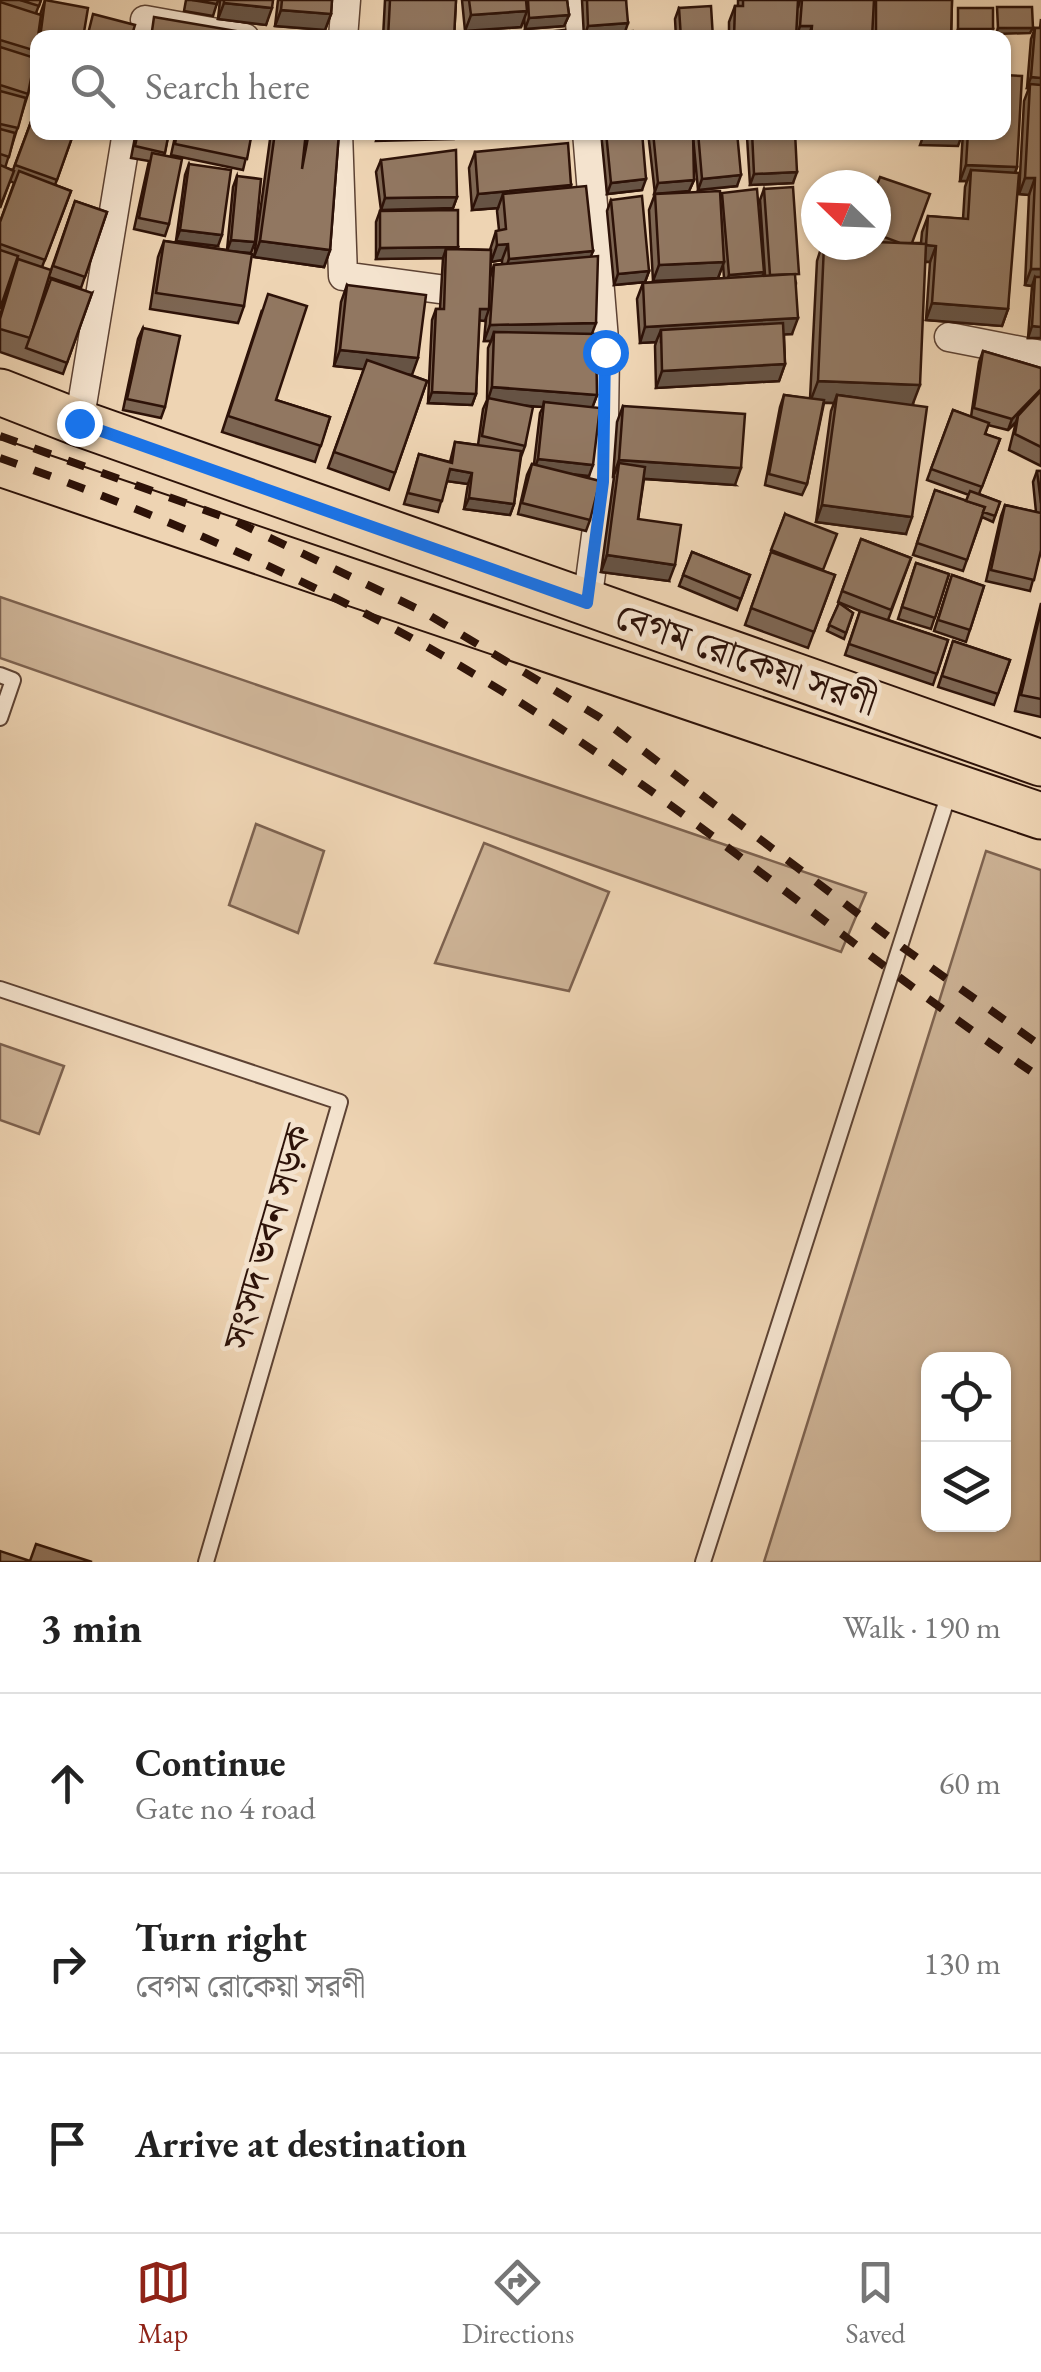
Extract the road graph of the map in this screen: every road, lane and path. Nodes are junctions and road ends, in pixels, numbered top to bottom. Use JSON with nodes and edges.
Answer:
{"nodes":[{"id":1,"x":346,"y":0,"type":"edge"},
{"id":2,"x":578,"y":0,"type":"edge"},
{"id":3,"x":145,"y":19,"type":"edge"},
{"id":4,"x":203,"y":30,"type":"edge"},
{"id":5,"x":344,"y":30,"type":"edge"},
{"id":6,"x":580,"y":30,"type":"edge"},
{"id":7,"x":126,"y":140,"type":"edge"},
{"id":8,"x":338,"y":140,"type":"edge"},
{"id":9,"x":588,"y":140,"type":"edge"},
{"id":10,"x":440,"y":289,"type":"edge"},
{"id":11,"x":950,"y":337,"type":"dead end"},
{"id":12,"x":1041,"y":355,"type":"edge"},
{"id":13,"x":0,"y":392,"type":"edge"},
{"id":14,"x":79,"y":423,"type":"junction"},
{"id":15,"x":0,"y":463,"type":"edge"},
{"id":16,"x":587,"y":603,"type":"junction"},
{"id":17,"x":0,"y":676,"type":"edge"},
{"id":18,"x":0,"y":718,"type":"edge"},
{"id":19,"x":1041,"y":762,"type":"edge"},
{"id":20,"x":952,"y":784,"type":"junction"},
{"id":21,"x":1041,"y":816,"type":"edge"},
{"id":22,"x":0,"y":989,"type":"edge"},
{"id":23,"x":206,"y":1562,"type":"edge"},
{"id":24,"x":703,"y":1562,"type":"edge"}],
"edges":[{"from":1,"to":5,"type":"street"},
{"from":2,"to":6,"type":"street"},
{"from":3,"to":4,"type":"street"},
{"from":7,"to":14,"type":"street"},
{"from":8,"to":10,"type":"street"},
{"from":9,"to":16,"type":"street"},
{"from":11,"to":12,"type":"street"},
{"from":13,"to":14,"type":"main road","name":"বেগম রোকেয়া সরণী"},
{"from":14,"to":16,"type":"main road","name":"বেগম রোকেয়া সরণী"},
{"from":15,"to":20,"type":"main road","name":"বেগম রোকেয়া সরণী"},
{"from":16,"to":19,"type":"main road","name":"বেগম রোকেয়া সরণী"},
{"from":17,"to":18,"type":"lane"},
{"from":20,"to":21,"type":"main road","name":"বেগম রোকেয়া সরণী"},
{"from":20,"to":24,"type":"lane"},
{"from":22,"to":23,"type":"lane","name":"সংসদ ভবন সড়ক"}]}
